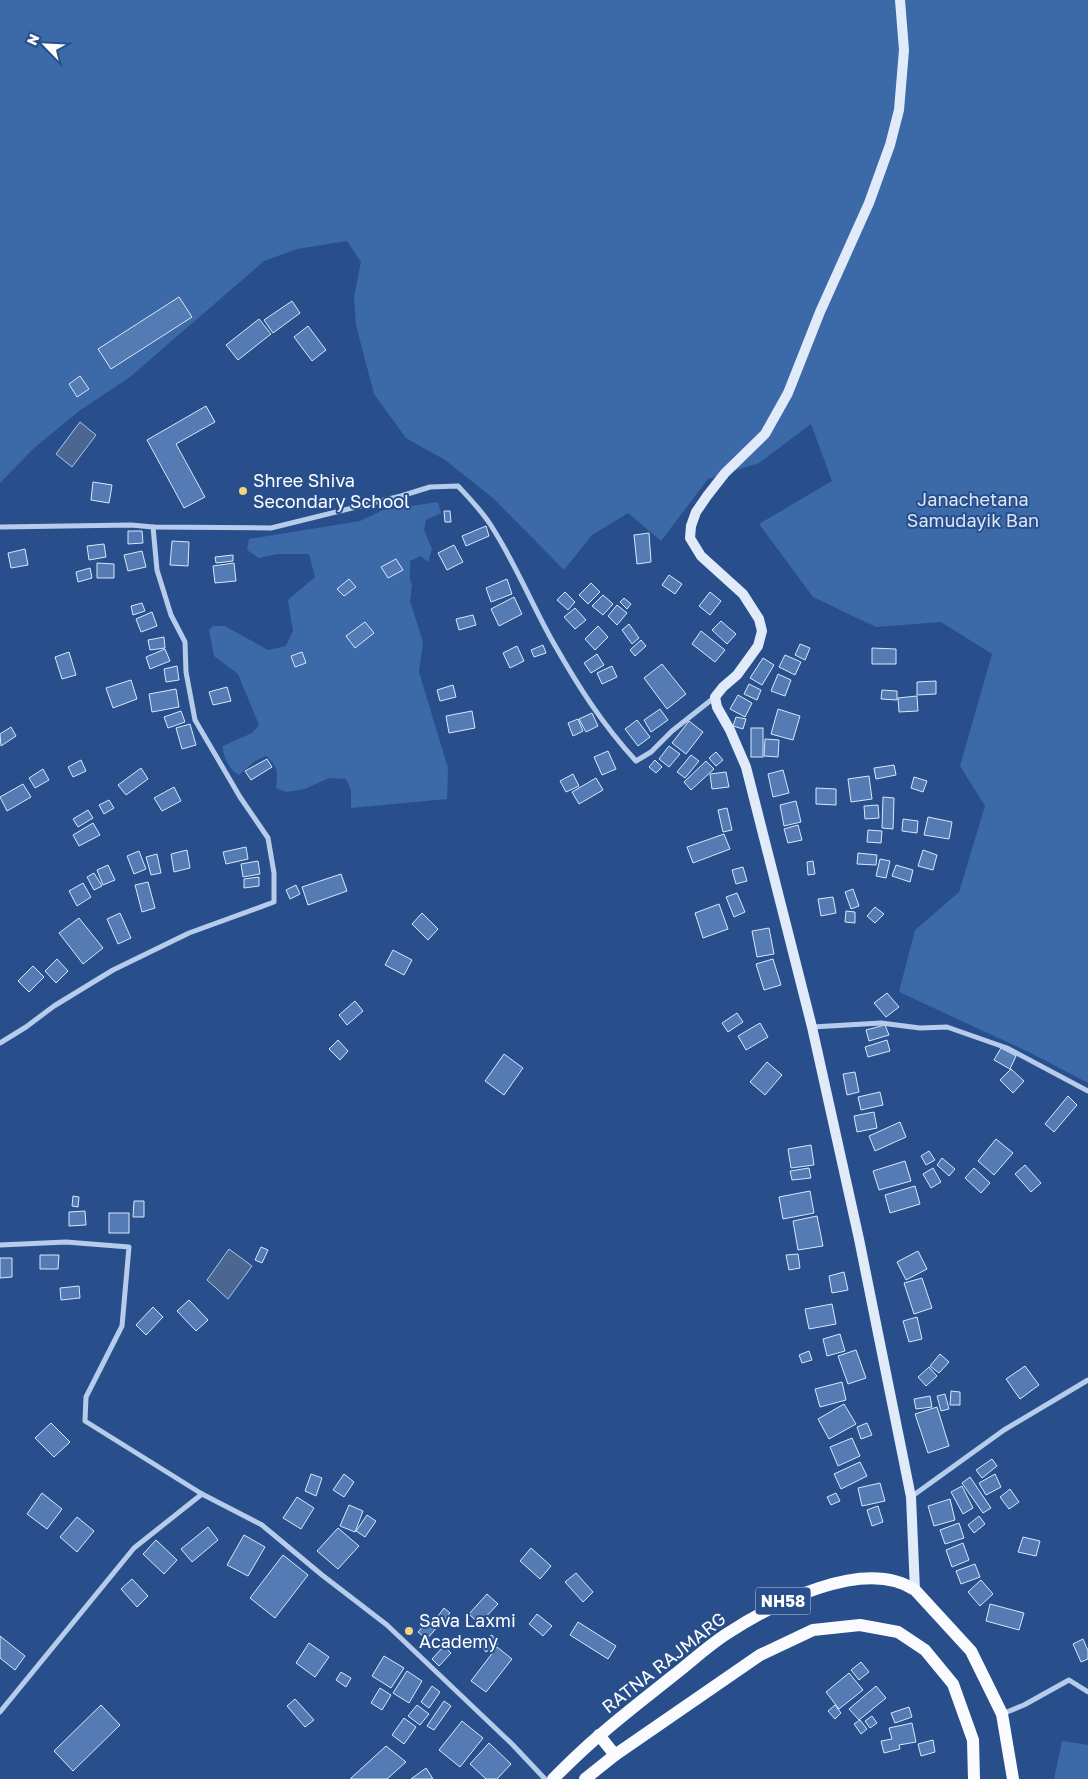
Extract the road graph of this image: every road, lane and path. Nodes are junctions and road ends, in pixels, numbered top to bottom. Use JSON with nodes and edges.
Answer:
{"nodes":[{"id":1,"x":900,"y":0,"type":"edge"},
{"id":2,"x":153,"y":526,"type":"junction"},
{"id":3,"x":0,"y":527,"type":"edge"},
{"id":4,"x":715,"y":697,"type":"junction"},
{"id":5,"x":812,"y":1027,"type":"junction"},
{"id":6,"x":0,"y":1043,"type":"edge"},
{"id":7,"x":1088,"y":1091,"type":"edge"},
{"id":8,"x":0,"y":1245,"type":"edge"},
{"id":9,"x":1088,"y":1380,"type":"edge"},
{"id":10,"x":202,"y":1494,"type":"junction"},
{"id":11,"x":911,"y":1497,"type":"junction"},
{"id":12,"x":915,"y":1590,"type":"junction"},
{"id":13,"x":1088,"y":1692,"type":"edge"},
{"id":14,"x":0,"y":1712,"type":"edge"},
{"id":15,"x":1002,"y":1714,"type":"junction"},
{"id":16,"x":600,"y":1735,"type":"junction"},
{"id":17,"x":615,"y":1754,"type":"junction"},
{"id":18,"x":545,"y":1779,"type":"edge"},
{"id":19,"x":552,"y":1779,"type":"edge"},
{"id":20,"x":585,"y":1779,"type":"edge"},
{"id":21,"x":974,"y":1779,"type":"edge"},
{"id":22,"x":1014,"y":1779,"type":"edge"}],
"edges":[{"from":1,"to":4,"type":"street"},
{"from":2,"to":3,"type":"street"},
{"from":2,"to":4,"type":"street"},
{"from":2,"to":6,"type":"street"},
{"from":4,"to":5,"type":"street"},
{"from":5,"to":7,"type":"street"},
{"from":5,"to":11,"type":"street"},
{"from":8,"to":10,"type":"street"},
{"from":9,"to":11,"type":"street"},
{"from":10,"to":14,"type":"street"},
{"from":10,"to":18,"type":"street"},
{"from":11,"to":12,"type":"street"},
{"from":12,"to":15,"type":"main road","name":"RATNA RAJMARG","number":"NH58"},
{"from":12,"to":16,"type":"main road","name":"RATNA RAJMARG","number":"NH58"},
{"from":13,"to":15,"type":"street"},
{"from":15,"to":22,"type":"main road","name":"RATNA RAJMARG","number":"NH58"},
{"from":16,"to":17,"type":"main road"},
{"from":16,"to":19,"type":"main road","name":"RATNA RAJMARG","number":"NH58"},
{"from":17,"to":20,"type":"main road","number":"NH58"},
{"from":17,"to":21,"type":"main road","number":"NH58"}]}
